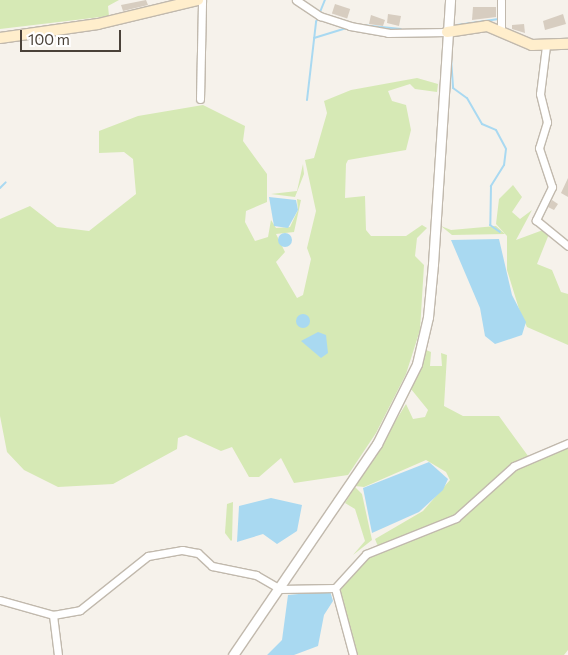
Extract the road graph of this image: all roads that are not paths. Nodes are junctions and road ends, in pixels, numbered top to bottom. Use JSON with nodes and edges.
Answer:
{"nodes":[{"id":1,"x":198,"y":0,"type":"edge"},
{"id":2,"x":202,"y":0,"type":"edge"},
{"id":3,"x":296,"y":0,"type":"edge"},
{"id":4,"x":450,"y":0,"type":"edge"},
{"id":5,"x":501,"y":0,"type":"edge"},
{"id":6,"x":501,"y":30,"type":"junction"},
{"id":7,"x":447,"y":32,"type":"junction"},
{"id":8,"x":0,"y":38,"type":"edge"},
{"id":9,"x":568,"y":44,"type":"edge"},
{"id":10,"x":546,"y":46,"type":"junction"},
{"id":11,"x":200,"y":99,"type":"dead end"},
{"id":12,"x":568,"y":246,"type":"edge"},
{"id":13,"x":568,"y":443,"type":"edge"},
{"id":14,"x":334,"y":588,"type":"junction"},
{"id":15,"x":280,"y":589,"type":"junction"},
{"id":16,"x":0,"y":600,"type":"edge"},
{"id":17,"x":52,"y":614,"type":"junction"},
{"id":18,"x":58,"y":655,"type":"edge"},
{"id":19,"x":233,"y":655,"type":"edge"},
{"id":20,"x":353,"y":655,"type":"edge"}],
"edges":[{"from":1,"to":8,"type":"main road"},
{"from":2,"to":11,"type":"street"},
{"from":3,"to":7,"type":"street"},
{"from":4,"to":7,"type":"street"},
{"from":5,"to":6,"type":"street"},
{"from":6,"to":7,"type":"main road"},
{"from":6,"to":10,"type":"main road"},
{"from":7,"to":15,"type":"street"},
{"from":9,"to":10,"type":"main road"},
{"from":10,"to":12,"type":"street"},
{"from":13,"to":14,"type":"street"},
{"from":14,"to":15,"type":"street"},
{"from":14,"to":20,"type":"street"},
{"from":15,"to":17,"type":"street"},
{"from":15,"to":19,"type":"street"},
{"from":16,"to":17,"type":"street"},
{"from":17,"to":18,"type":"street"}]}
